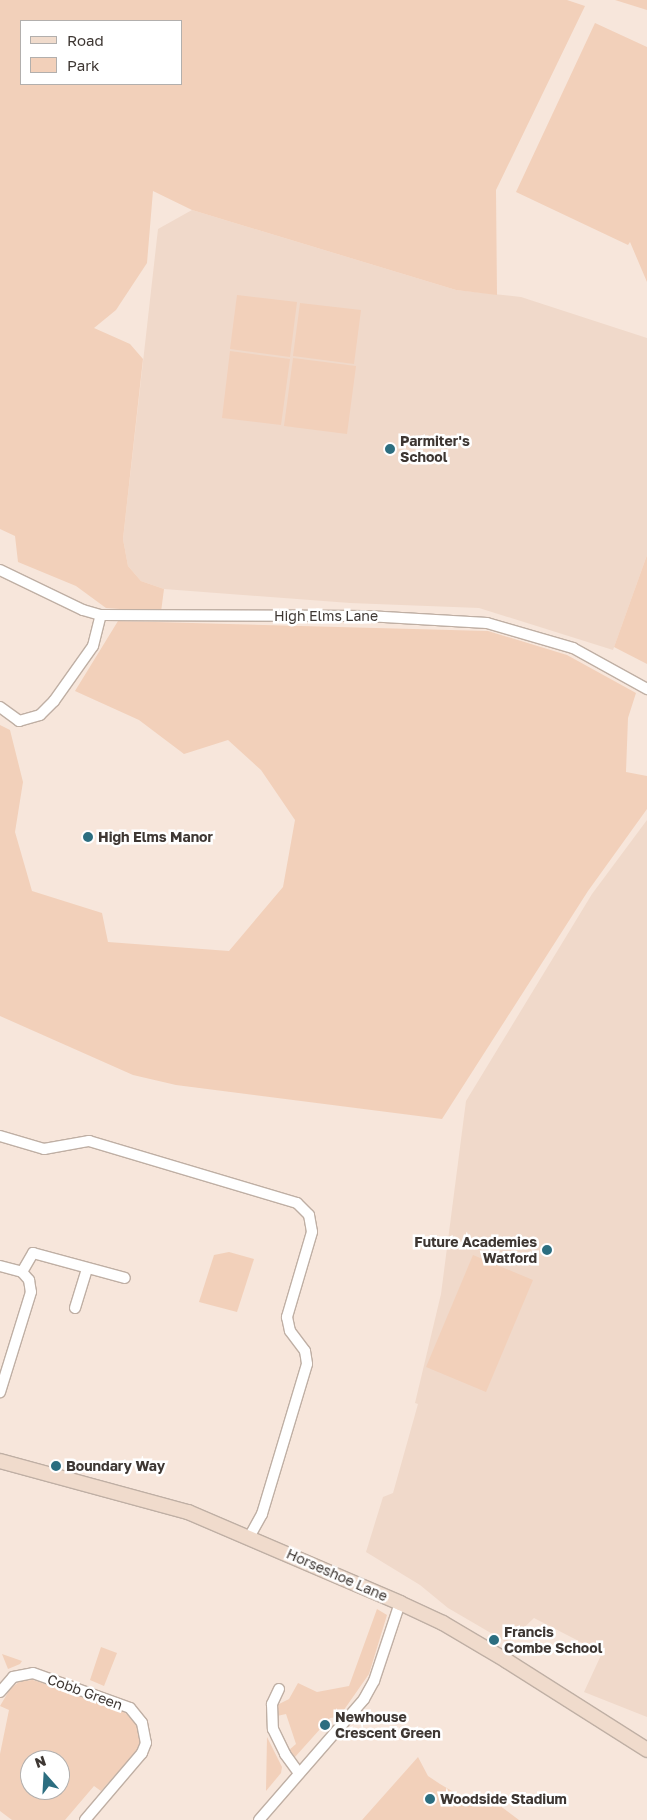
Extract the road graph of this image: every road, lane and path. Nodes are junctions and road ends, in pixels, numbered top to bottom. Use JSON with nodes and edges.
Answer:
{"nodes":[{"id":1,"x":0,"y":570,"type":"edge"},
{"id":2,"x":101,"y":615,"type":"junction"},
{"id":3,"x":647,"y":689,"type":"edge"},
{"id":4,"x":0,"y":707,"type":"edge"},
{"id":5,"x":0,"y":1136,"type":"edge"},
{"id":6,"x":0,"y":1266,"type":"edge"},
{"id":7,"x":87,"y":1269,"type":"junction"},
{"id":8,"x":22,"y":1272,"type":"junction"},
{"id":9,"x":125,"y":1278,"type":"dead end"},
{"id":10,"x":75,"y":1308,"type":"dead end"},
{"id":11,"x":0,"y":1392,"type":"edge"},
{"id":12,"x":0,"y":1462,"type":"edge"},
{"id":13,"x":250,"y":1536,"type":"junction"},
{"id":14,"x":400,"y":1603,"type":"junction"},
{"id":15,"x":279,"y":1688,"type":"dead end"},
{"id":16,"x":0,"y":1692,"type":"edge"},
{"id":17,"x":647,"y":1750,"type":"edge"},
{"id":18,"x":299,"y":1773,"type":"junction"},
{"id":19,"x":85,"y":1820,"type":"edge"},
{"id":20,"x":259,"y":1820,"type":"edge"}],
"edges":[{"from":1,"to":2,"type":"street","name":"High Elms Lane"},
{"from":2,"to":3,"type":"street","name":"High Elms Lane"},
{"from":2,"to":4,"type":"street"},
{"from":5,"to":13,"type":"street"},
{"from":6,"to":8,"type":"street"},
{"from":7,"to":8,"type":"street"},
{"from":7,"to":9,"type":"street"},
{"from":7,"to":10,"type":"street"},
{"from":8,"to":11,"type":"street"},
{"from":12,"to":13,"type":"street","name":"Horseshoe Lane"},
{"from":13,"to":14,"type":"street","name":"Horseshoe Lane"},
{"from":14,"to":17,"type":"street","name":"Horseshoe Lane"},
{"from":14,"to":18,"type":"street"},
{"from":15,"to":18,"type":"street"},
{"from":16,"to":19,"type":"street","name":"Cobb Green"},
{"from":18,"to":20,"type":"street"}]}
